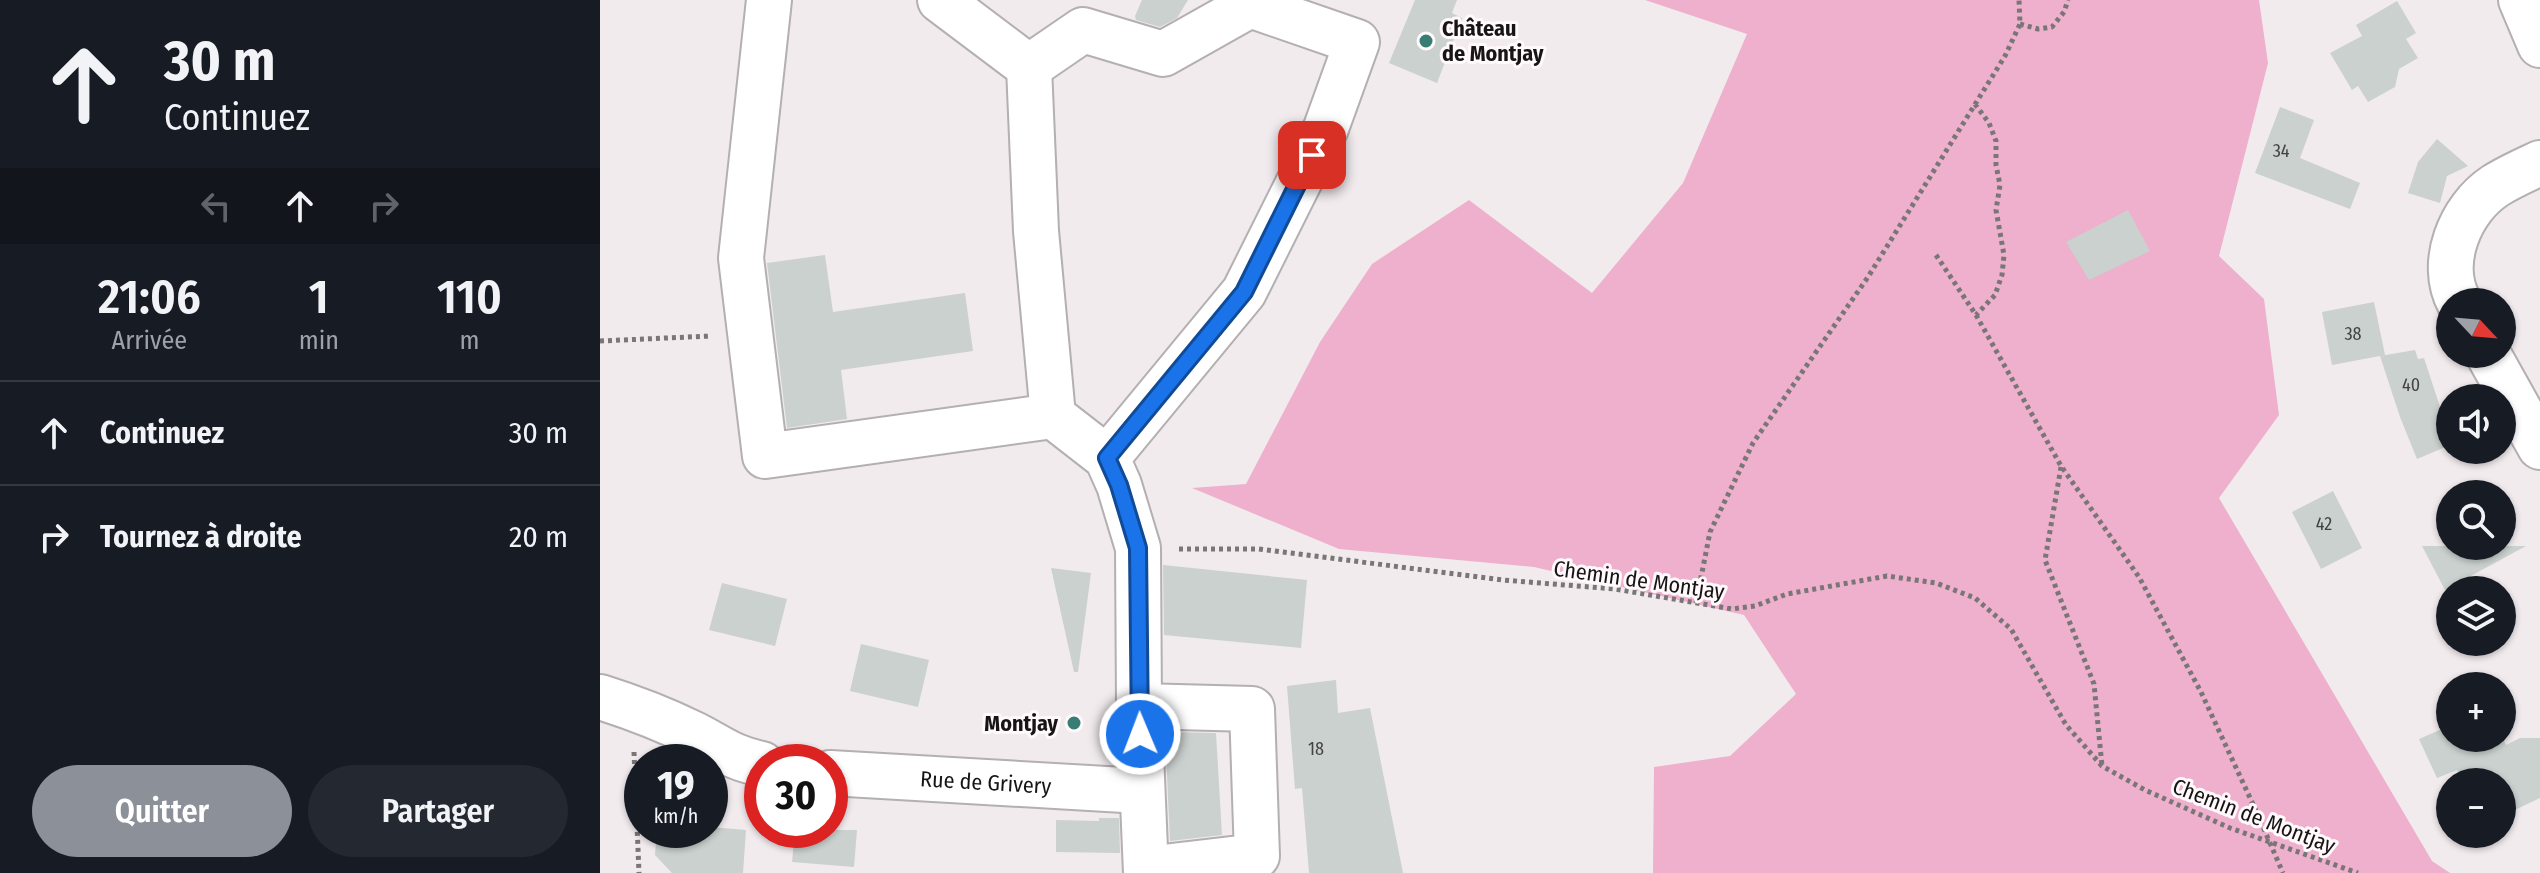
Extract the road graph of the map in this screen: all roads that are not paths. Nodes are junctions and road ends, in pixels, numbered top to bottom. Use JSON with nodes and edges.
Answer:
{"nodes":[{"id":1,"x":769,"y":0,"type":"edge"},
{"id":2,"x":940,"y":0,"type":"edge"},
{"id":3,"x":2521,"y":0,"type":"edge"},
{"id":4,"x":2540,"y":45,"type":"edge"},
{"id":5,"x":1029,"y":67,"type":"junction"},
{"id":6,"x":2540,"y":163,"type":"edge"},
{"id":7,"x":2454,"y":288,"type":"edge"},
{"id":8,"x":2496,"y":368,"type":"edge"},
{"id":9,"x":1053,"y":416,"type":"junction"},
{"id":10,"x":2540,"y":447,"type":"edge"},
{"id":11,"x":1107,"y":458,"type":"junction"},
{"id":12,"x":616,"y":702,"type":"edge"},
{"id":13,"x":1139,"y":706,"type":"junction"},
{"id":14,"x":744,"y":760,"type":"edge"},
{"id":15,"x":848,"y":774,"type":"edge"},
{"id":16,"x":1141,"y":791,"type":"junction"},
{"id":17,"x":1146,"y":871,"type":"edge"}],
"edges":[{"from":1,"to":9,"type":"street"},
{"from":2,"to":5,"type":"street"},
{"from":3,"to":4,"type":"street"},
{"from":5,"to":9,"type":"street"},
{"from":5,"to":11,"type":"street"},
{"from":6,"to":7,"type":"street"},
{"from":8,"to":10,"type":"street"},
{"from":9,"to":11,"type":"street"},
{"from":11,"to":13,"type":"street"},
{"from":12,"to":14,"type":"street"},
{"from":13,"to":16,"type":"street"},
{"from":13,"to":17,"type":"street"},
{"from":15,"to":16,"type":"street","name":"Rue de Grivery"},
{"from":16,"to":17,"type":"street"}]}
